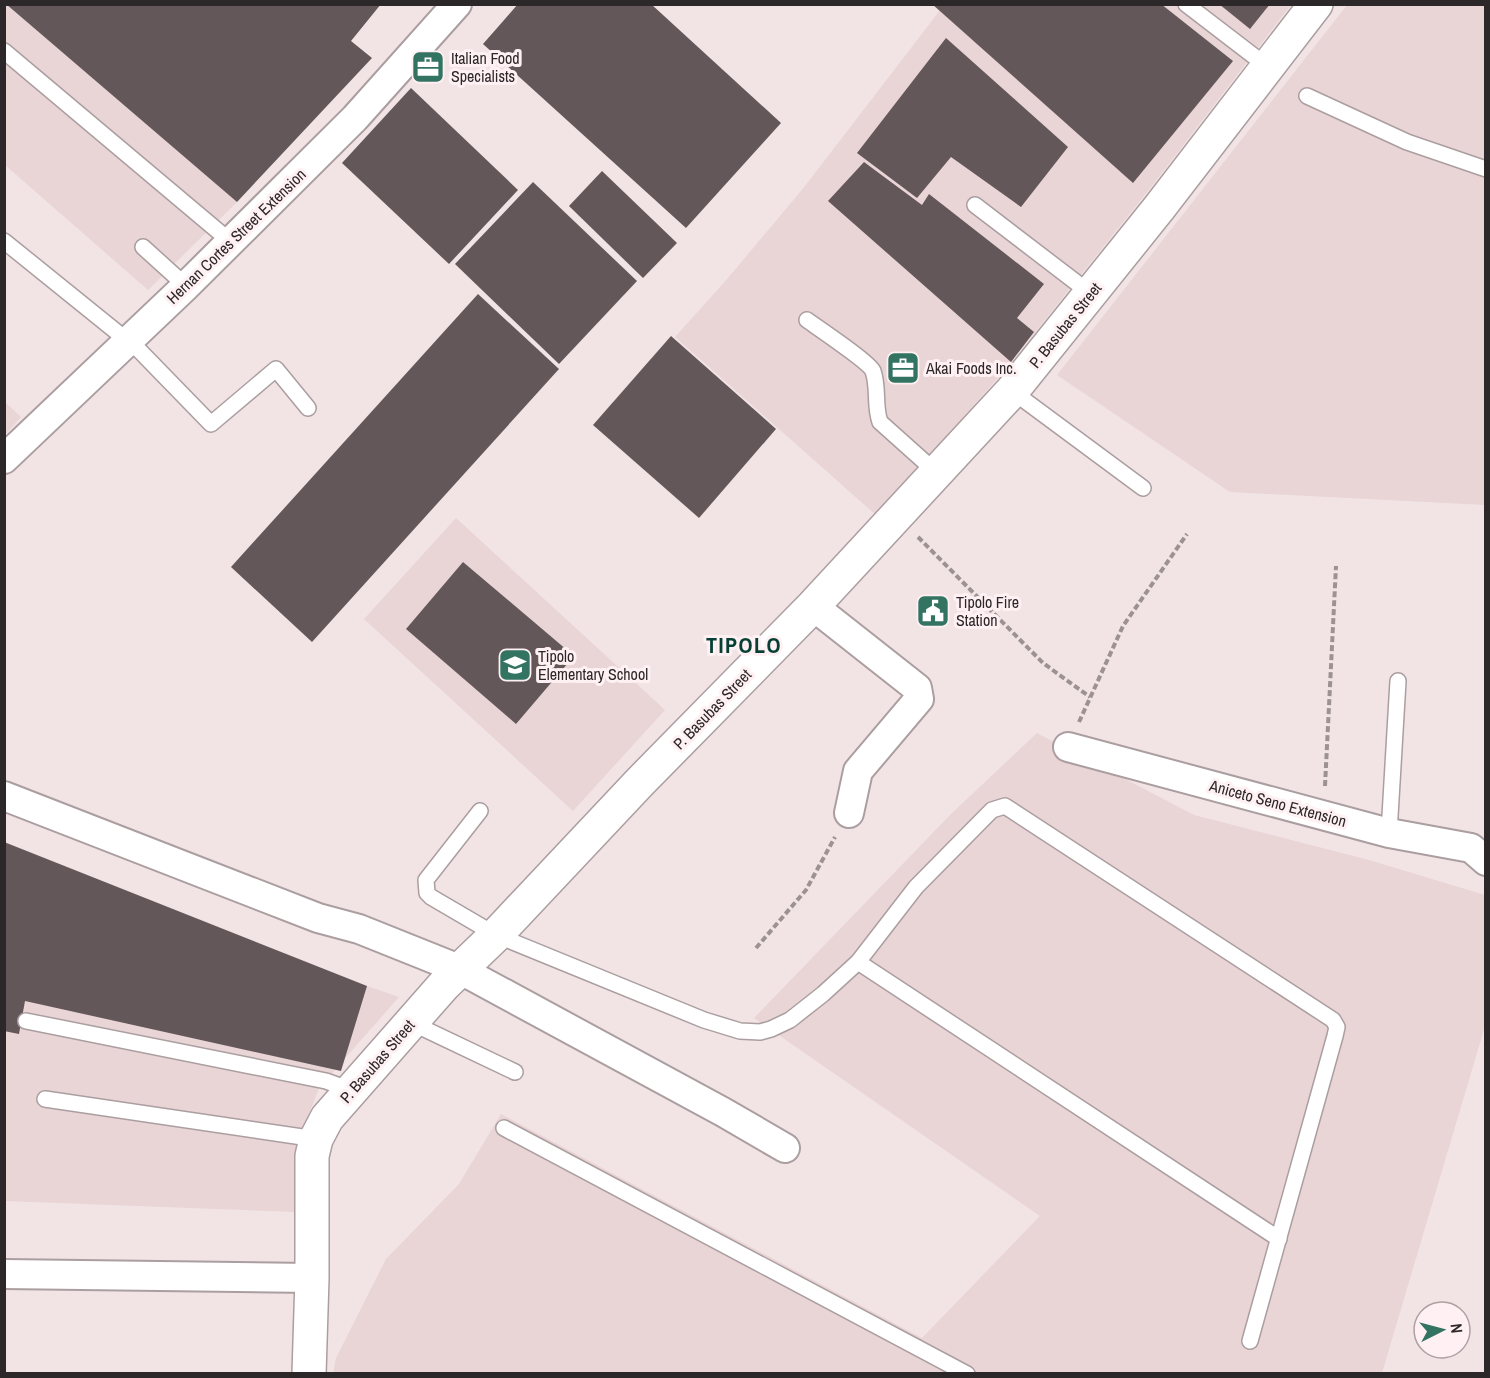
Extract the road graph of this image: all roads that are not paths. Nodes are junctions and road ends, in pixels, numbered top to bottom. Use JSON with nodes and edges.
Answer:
{"nodes":[{"id":1,"x":457,"y":4,"type":"edge"},
{"id":2,"x":1186,"y":4,"type":"edge"},
{"id":3,"x":1316,"y":4,"type":"edge"},
{"id":4,"x":4,"y":51,"type":"edge"},
{"id":5,"x":1268,"y":67,"type":"junction"},
{"id":6,"x":1307,"y":96,"type":"dead end"},
{"id":7,"x":1485,"y":170,"type":"edge"},
{"id":8,"x":975,"y":205,"type":"dead end"},
{"id":9,"x":4,"y":241,"type":"edge"},
{"id":10,"x":231,"y":242,"type":"junction"},
{"id":11,"x":143,"y":247,"type":"dead end"},
{"id":12,"x":186,"y":286,"type":"junction"},
{"id":13,"x":1090,"y":293,"type":"junction"},
{"id":14,"x":807,"y":320,"type":"dead end"},
{"id":15,"x":127,"y":340,"type":"junction"},
{"id":16,"x":1012,"y":392,"type":"junction"},
{"id":17,"x":309,"y":408,"type":"dead end"},
{"id":18,"x":4,"y":459,"type":"edge"},
{"id":19,"x":937,"y":473,"type":"junction"},
{"id":20,"x":1143,"y":488,"type":"dead end"},
{"id":21,"x":813,"y":606,"type":"junction"},
{"id":22,"x":1398,"y":681,"type":"dead end"},
{"id":23,"x":1068,"y":747,"type":"road end"},
{"id":24,"x":4,"y":796,"type":"edge"},
{"id":25,"x":480,"y":811,"type":"dead end"},
{"id":26,"x":849,"y":813,"type":"road end"},
{"id":27,"x":1389,"y":833,"type":"junction"},
{"id":28,"x":1485,"y":861,"type":"edge"},
{"id":29,"x":496,"y":935,"type":"junction"},
{"id":30,"x":858,"y":962,"type":"junction"},
{"id":31,"x":459,"y":969,"type":"junction"},
{"id":32,"x":26,"y":1021,"type":"dead end"},
{"id":33,"x":410,"y":1022,"type":"junction"},
{"id":34,"x":515,"y":1072,"type":"dead end"},
{"id":35,"x":351,"y":1090,"type":"junction"},
{"id":36,"x":45,"y":1099,"type":"dead end"},
{"id":37,"x":504,"y":1128,"type":"dead end"},
{"id":38,"x":316,"y":1138,"type":"junction"},
{"id":39,"x":785,"y":1148,"type":"dead end"},
{"id":40,"x":1279,"y":1239,"type":"junction"},
{"id":41,"x":4,"y":1274,"type":"edge"},
{"id":42,"x":312,"y":1278,"type":"junction"},
{"id":43,"x":1250,"y":1341,"type":"dead end"},
{"id":44,"x":309,"y":1374,"type":"edge"},
{"id":45,"x":967,"y":1374,"type":"edge"}],
"edges":[{"from":1,"to":10,"type":"street","name":"Hernan Cortes Street Extension"},
{"from":2,"to":5,"type":"lane"},
{"from":3,"to":5,"type":"street","name":"P. Basubas Street"},
{"from":4,"to":10,"type":"lane"},
{"from":5,"to":13,"type":"street","name":"P. Basubas Street"},
{"from":6,"to":7,"type":"lane"},
{"from":8,"to":13,"type":"lane"},
{"from":9,"to":15,"type":"lane"},
{"from":10,"to":12,"type":"street","name":"Hernan Cortes Street Extension"},
{"from":11,"to":12,"type":"lane"},
{"from":12,"to":15,"type":"street","name":"Hernan Cortes Street Extension"},
{"from":13,"to":16,"type":"street","name":"P. Basubas Street"},
{"from":14,"to":19,"type":"lane"},
{"from":15,"to":17,"type":"lane"},
{"from":15,"to":18,"type":"street","name":"Hernan Cortes Street Extension"},
{"from":16,"to":19,"type":"street","name":"P. Basubas Street"},
{"from":16,"to":20,"type":"lane"},
{"from":19,"to":21,"type":"street","name":"P. Basubas Street"},
{"from":21,"to":26,"type":"street"},
{"from":21,"to":29,"type":"street","name":"P. Basubas Street"},
{"from":22,"to":27,"type":"lane"},
{"from":23,"to":27,"type":"street","name":"Aniceto Seno Extension"},
{"from":24,"to":31,"type":"street"},
{"from":25,"to":29,"type":"lane"},
{"from":27,"to":28,"type":"street","name":"Aniceto Seno Extension"},
{"from":29,"to":30,"type":"lane"},
{"from":29,"to":31,"type":"street","name":"P. Basubas Street"},
{"from":30,"to":40,"type":"lane"},
{"from":30,"to":40,"type":"lane"},
{"from":31,"to":33,"type":"street","name":"P. Basubas Street"},
{"from":31,"to":39,"type":"street"},
{"from":32,"to":35,"type":"lane"},
{"from":33,"to":34,"type":"lane"},
{"from":33,"to":35,"type":"street","name":"P. Basubas Street"},
{"from":35,"to":38,"type":"street","name":"P. Basubas Street"},
{"from":36,"to":38,"type":"lane"},
{"from":37,"to":45,"type":"lane"},
{"from":38,"to":42,"type":"street","name":"P. Basubas Street"},
{"from":40,"to":43,"type":"lane"},
{"from":41,"to":42,"type":"street"},
{"from":42,"to":44,"type":"street","name":"P. Basubas Street"}]}
